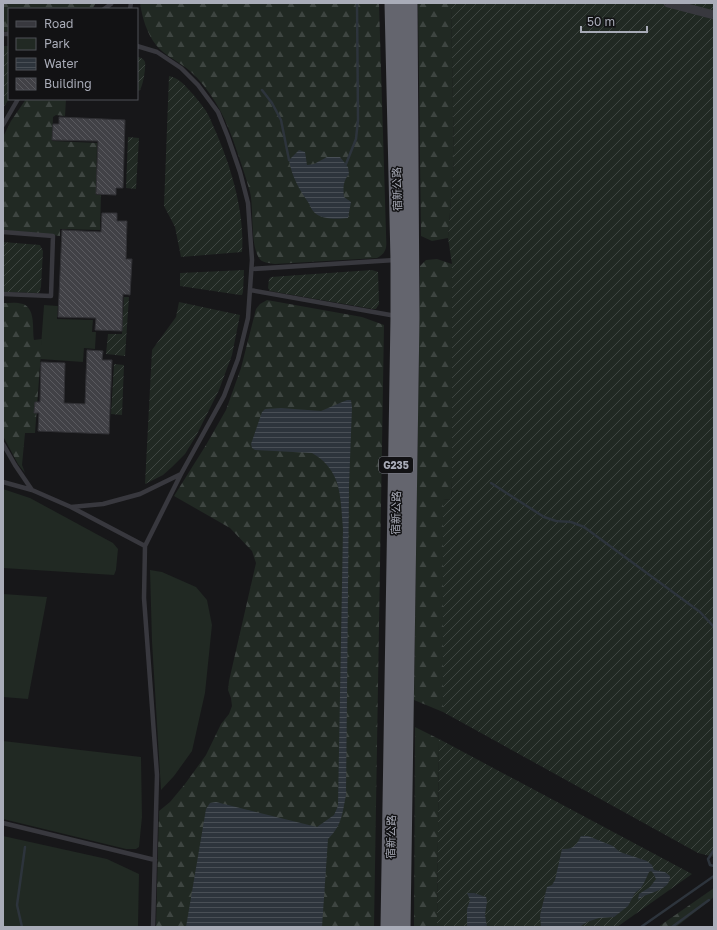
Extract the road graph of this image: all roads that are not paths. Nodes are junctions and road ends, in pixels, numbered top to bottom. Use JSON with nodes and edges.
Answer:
{"nodes":[{"id":1,"x":393,"y":3,"type":"edge"},
{"id":2,"x":409,"y":3,"type":"edge"},
{"id":3,"x":668,"y":3,"type":"edge"},
{"id":4,"x":714,"y":15,"type":"edge"},
{"id":5,"x":138,"y":46,"type":"edge"},
{"id":6,"x":17,"y":100,"type":"edge"},
{"id":7,"x":3,"y":126,"type":"edge"},
{"id":8,"x":3,"y":232,"type":"edge"},
{"id":9,"x":399,"y":260,"type":"junction"},
{"id":10,"x":252,"y":268,"type":"junction"},
{"id":11,"x":250,"y":290,"type":"junction"},
{"id":12,"x":3,"y":294,"type":"edge"},
{"id":13,"x":399,"y":317,"type":"junction"},
{"id":14,"x":3,"y":444,"type":"edge"},
{"id":15,"x":181,"y":474,"type":"junction"},
{"id":16,"x":3,"y":482,"type":"edge"},
{"id":17,"x":32,"y":490,"type":"junction"},
{"id":18,"x":71,"y":507,"type":"junction"},
{"id":19,"x":145,"y":546,"type":"junction"},
{"id":20,"x":3,"y":822,"type":"edge"},
{"id":21,"x":155,"y":860,"type":"junction"},
{"id":22,"x":153,"y":927,"type":"edge"},
{"id":23,"x":389,"y":927,"type":"edge"},
{"id":24,"x":402,"y":927,"type":"edge"}],
"edges":[{"from":1,"to":9,"type":"highway","name":"宿新公路","number":"G235"},
{"from":2,"to":24,"type":"highway","name":"宿新公路","number":"G235"},
{"from":3,"to":4,"type":"street"},
{"from":5,"to":10,"type":"lane"},
{"from":6,"to":7,"type":"lane"},
{"from":8,"to":12,"type":"lane"},
{"from":9,"to":10,"type":"lane"},
{"from":9,"to":13,"type":"highway","name":"宿新公路","number":"G235"},
{"from":10,"to":11,"type":"lane"},
{"from":11,"to":13,"type":"lane"},
{"from":11,"to":15,"type":"lane"},
{"from":13,"to":23,"type":"highway","name":"宿新公路","number":"G235"},
{"from":14,"to":17,"type":"lane"},
{"from":15,"to":18,"type":"lane"},
{"from":15,"to":19,"type":"lane"},
{"from":16,"to":17,"type":"lane"},
{"from":17,"to":18,"type":"lane"},
{"from":18,"to":19,"type":"lane"},
{"from":19,"to":21,"type":"lane"},
{"from":20,"to":21,"type":"lane"},
{"from":21,"to":22,"type":"lane"}]}
